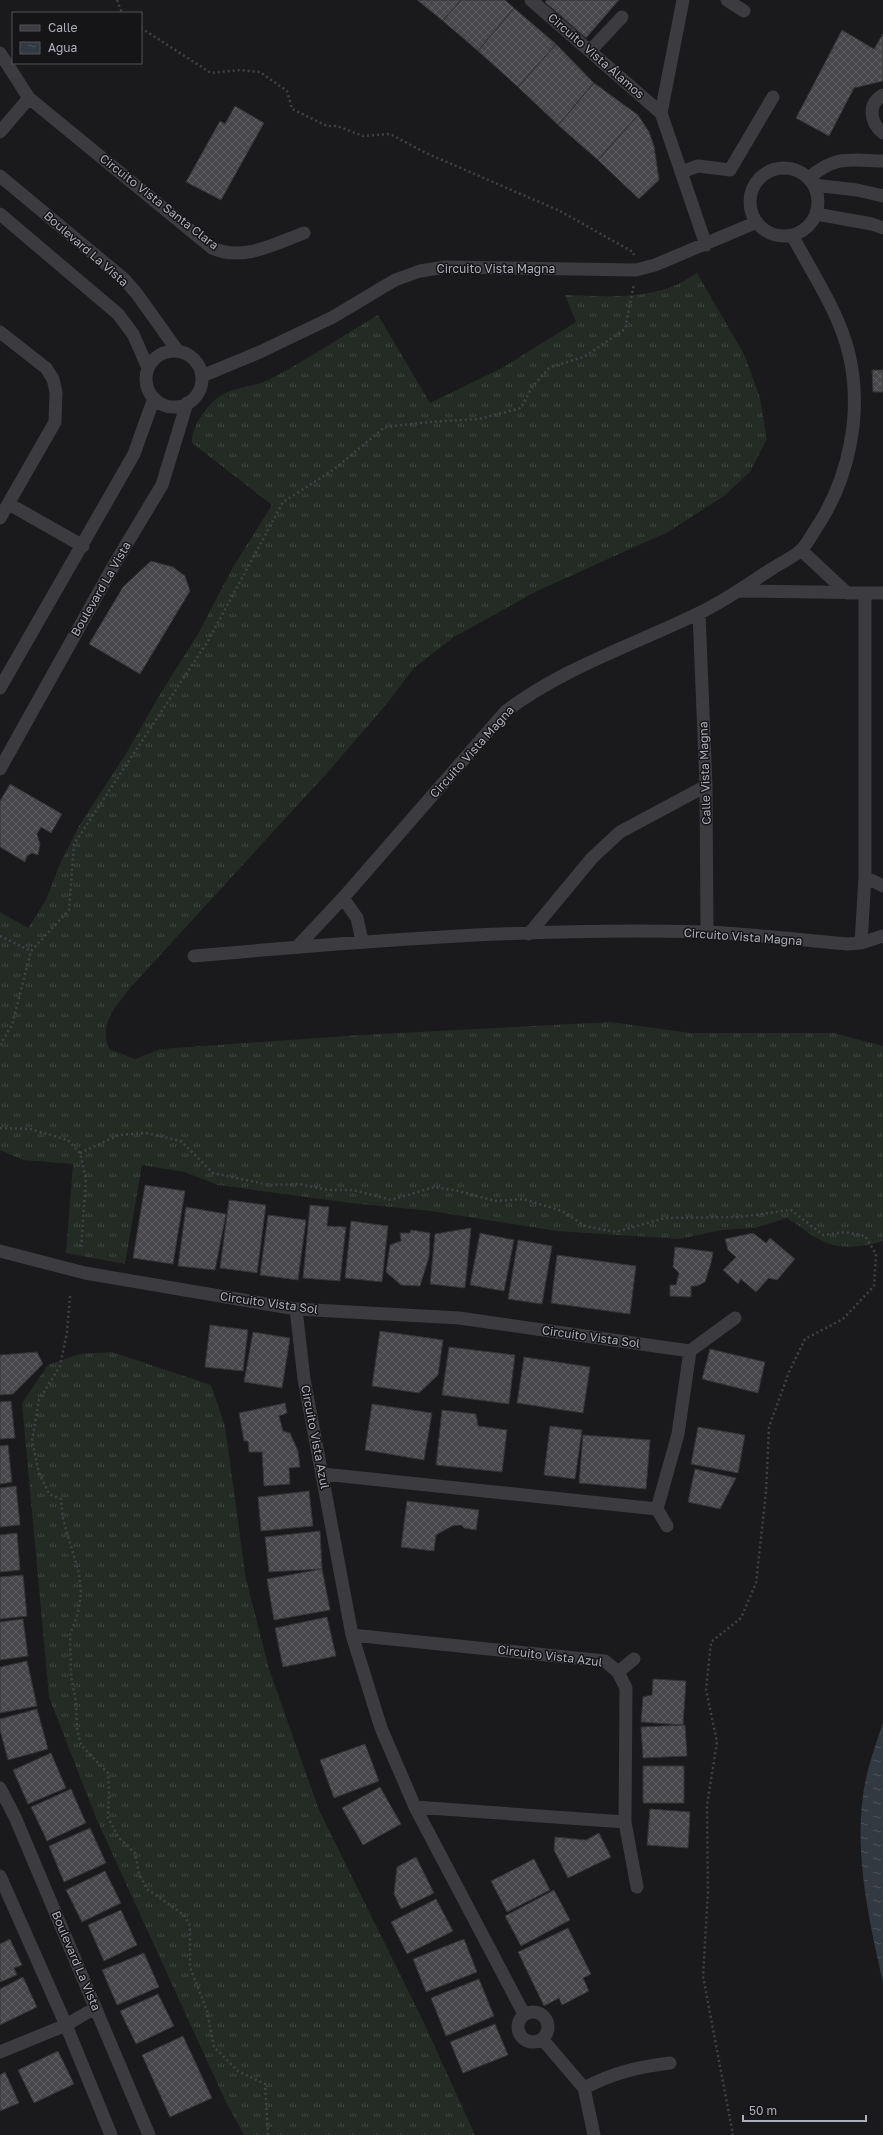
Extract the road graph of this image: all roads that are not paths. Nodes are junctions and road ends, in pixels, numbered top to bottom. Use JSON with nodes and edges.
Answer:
{"nodes":[{"id":1,"x":531,"y":0,"type":"edge"},
{"id":2,"x":683,"y":0,"type":"edge"},
{"id":3,"x":727,"y":0,"type":"edge"},
{"id":4,"x":744,"y":11,"type":"dead end"},
{"id":5,"x":622,"y":17,"type":"dead end"},
{"id":6,"x":590,"y":51,"type":"junction"},
{"id":7,"x":0,"y":53,"type":"edge"},
{"id":8,"x":883,"y":95,"type":"edge"},
{"id":9,"x":773,"y":97,"type":"dead end"},
{"id":10,"x":29,"y":98,"type":"junction"},
{"id":11,"x":661,"y":113,"type":"junction"},
{"id":12,"x":0,"y":132,"type":"edge"},
{"id":13,"x":883,"y":133,"type":"edge"},
{"id":14,"x":883,"y":161,"type":"edge"},
{"id":15,"x":681,"y":172,"type":"junction"},
{"id":16,"x":0,"y":176,"type":"edge"},
{"id":17,"x":812,"y":182,"type":"junction"},
{"id":18,"x":883,"y":196,"type":"edge"},
{"id":19,"x":0,"y":214,"type":"edge"},
{"id":20,"x":816,"y":214,"type":"junction"},
{"id":21,"x":757,"y":222,"type":"junction"},
{"id":22,"x":883,"y":228,"type":"edge"},
{"id":23,"x":304,"y":233,"type":"dead end"},
{"id":24,"x":792,"y":235,"type":"junction"},
{"id":25,"x":706,"y":245,"type":"junction"},
{"id":26,"x":0,"y":332,"type":"edge"},
{"id":27,"x":177,"y":350,"type":"junction"},
{"id":28,"x":148,"y":368,"type":"junction"},
{"id":29,"x":202,"y":376,"type":"junction"},
{"id":30,"x":154,"y":398,"type":"junction"},
{"id":31,"x":187,"y":404,"type":"junction"},
{"id":32,"x":10,"y":504,"type":"junction"},
{"id":33,"x":0,"y":518,"type":"edge"},
{"id":34,"x":83,"y":546,"type":"junction"},
{"id":35,"x":801,"y":550,"type":"junction"},
{"id":36,"x":738,"y":591,"type":"junction"},
{"id":37,"x":847,"y":593,"type":"junction"},
{"id":38,"x":883,"y":593,"type":"edge"},
{"id":39,"x":865,"y":594,"type":"junction"},
{"id":40,"x":699,"y":613,"type":"junction"},
{"id":41,"x":0,"y":688,"type":"edge"},
{"id":42,"x":0,"y":769,"type":"edge"},
{"id":43,"x":706,"y":786,"type":"junction"},
{"id":44,"x":865,"y":877,"type":"junction"},
{"id":45,"x":883,"y":886,"type":"edge"},
{"id":46,"x":343,"y":898,"type":"junction"},
{"id":47,"x":707,"y":932,"type":"junction"},
{"id":48,"x":529,"y":934,"type":"junction"},
{"id":49,"x":883,"y":936,"type":"edge"},
{"id":50,"x":362,"y":941,"type":"junction"},
{"id":51,"x":861,"y":943,"type":"junction"},
{"id":52,"x":297,"y":947,"type":"junction"},
{"id":53,"x":194,"y":956,"type":"dead end"},
{"id":54,"x":0,"y":1251,"type":"edge"},
{"id":55,"x":296,"y":1309,"type":"junction"},
{"id":56,"x":735,"y":1318,"type":"dead end"},
{"id":57,"x":690,"y":1351,"type":"junction"},
{"id":58,"x":323,"y":1474,"type":"junction"},
{"id":59,"x":657,"y":1509,"type":"junction"},
{"id":60,"x":667,"y":1526,"type":"dead end"},
{"id":61,"x":352,"y":1635,"type":"junction"},
{"id":62,"x":634,"y":1659,"type":"dead end"},
{"id":63,"x":618,"y":1672,"type":"junction"},
{"id":64,"x":0,"y":1788,"type":"edge"},
{"id":65,"x":415,"y":1807,"type":"junction"},
{"id":66,"x":625,"y":1822,"type":"junction"},
{"id":67,"x":0,"y":1876,"type":"edge"},
{"id":68,"x":637,"y":1887,"type":"dead end"},
{"id":69,"x":95,"y":2008,"type":"junction"},
{"id":70,"x":524,"y":2014,"type":"junction"},
{"id":71,"x":66,"y":2025,"type":"junction"},
{"id":72,"x":542,"y":2040,"type":"junction"},
{"id":73,"x":0,"y":2052,"type":"edge"},
{"id":74,"x":670,"y":2063,"type":"dead end"},
{"id":75,"x":584,"y":2088,"type":"junction"},
{"id":76,"x":111,"y":2135,"type":"edge"},
{"id":77,"x":149,"y":2135,"type":"edge"},
{"id":78,"x":594,"y":2135,"type":"edge"}],
"edges":[{"from":1,"to":6,"type":"street","name":"Circuito Vista Álamos"},
{"from":2,"to":11,"type":"street","name":"Circuito Vista Álamos"},
{"from":3,"to":4,"type":"street"},
{"from":5,"to":6,"type":"street"},
{"from":6,"to":11,"type":"street","name":"Circuito Vista Álamos"},
{"from":7,"to":10,"type":"street","name":"Circuito Vista Santa Clara"},
{"from":8,"to":13,"type":"street"},
{"from":9,"to":15,"type":"street"},
{"from":10,"to":12,"type":"street"},
{"from":10,"to":23,"type":"street","name":"Circuito Vista Santa Clara"},
{"from":11,"to":15,"type":"street","name":"Circuito Vista Álamos"},
{"from":14,"to":17,"type":"street"},
{"from":15,"to":25,"type":"street","name":"Circuito Vista Álamos"},
{"from":16,"to":27,"type":"street","name":"Boulevard La Vista"},
{"from":17,"to":18,"type":"street"},
{"from":17,"to":20,"type":"street"},
{"from":17,"to":21,"type":"street"},
{"from":19,"to":28,"type":"street"},
{"from":20,"to":22,"type":"street"},
{"from":20,"to":24,"type":"street"},
{"from":21,"to":24,"type":"street"},
{"from":21,"to":25,"type":"street","name":"Circuito Vista Magna"},
{"from":24,"to":35,"type":"street","name":"Circuito Vista Magna"},
{"from":25,"to":29,"type":"street","name":"Circuito Vista Magna"},
{"from":26,"to":32,"type":"street"},
{"from":27,"to":28,"type":"street"},
{"from":27,"to":29,"type":"street"},
{"from":28,"to":30,"type":"street"},
{"from":29,"to":31,"type":"street"},
{"from":30,"to":31,"type":"street"},
{"from":30,"to":34,"type":"street"},
{"from":31,"to":42,"type":"street","name":"Boulevard La Vista"},
{"from":32,"to":33,"type":"street"},
{"from":32,"to":34,"type":"street"},
{"from":34,"to":41,"type":"street"},
{"from":35,"to":36,"type":"street","name":"Circuito Vista Magna"},
{"from":35,"to":37,"type":"street"},
{"from":36,"to":37,"type":"street"},
{"from":36,"to":40,"type":"street","name":"Circuito Vista Magna"},
{"from":37,"to":39,"type":"street"},
{"from":38,"to":39,"type":"street"},
{"from":39,"to":44,"type":"street"},
{"from":40,"to":43,"type":"street","name":"Calle Vista Magna"},
{"from":40,"to":46,"type":"street","name":"Circuito Vista Magna"},
{"from":43,"to":47,"type":"street","name":"Calle Vista Magna"},
{"from":43,"to":48,"type":"street"},
{"from":44,"to":45,"type":"street"},
{"from":44,"to":51,"type":"street"},
{"from":46,"to":50,"type":"street"},
{"from":46,"to":52,"type":"street","name":"Circuito Vista Magna"},
{"from":47,"to":48,"type":"street","name":"Circuito Vista Magna"},
{"from":47,"to":51,"type":"street","name":"Circuito Vista Magna"},
{"from":48,"to":50,"type":"street","name":"Circuito Vista Magna"},
{"from":49,"to":51,"type":"street","name":"Circuito Vista Magna"},
{"from":50,"to":52,"type":"street","name":"Circuito Vista Magna"},
{"from":52,"to":53,"type":"street","name":"Circuito Vista Magna"},
{"from":54,"to":55,"type":"street","name":"Circuito Vista Sol"},
{"from":55,"to":57,"type":"street","name":"Circuito Vista Sol"},
{"from":55,"to":58,"type":"street","name":"Circuito Vista Azul"},
{"from":56,"to":57,"type":"street"},
{"from":57,"to":59,"type":"street"},
{"from":58,"to":59,"type":"street"},
{"from":58,"to":61,"type":"street","name":"Circuito Vista Azul"},
{"from":59,"to":60,"type":"street"},
{"from":61,"to":63,"type":"street","name":"Circuito Vista Azul"},
{"from":61,"to":65,"type":"street","name":"Circuito Vista Azul"},
{"from":62,"to":63,"type":"street"},
{"from":63,"to":66,"type":"street","name":"Circuito Vista Azul"},
{"from":64,"to":69,"type":"street","name":"Boulevard La Vista"},
{"from":65,"to":66,"type":"street"},
{"from":65,"to":70,"type":"street","name":"Circuito Vista Azul"},
{"from":66,"to":68,"type":"street","name":"Circuito Vista Azul"},
{"from":67,"to":71,"type":"street"},
{"from":69,"to":71,"type":"street"},
{"from":69,"to":77,"type":"street","name":"Boulevard La Vista"},
{"from":70,"to":72,"type":"street"},
{"from":70,"to":72,"type":"street"},
{"from":71,"to":73,"type":"street"},
{"from":71,"to":76,"type":"street"},
{"from":72,"to":75,"type":"street"},
{"from":74,"to":75,"type":"street"},
{"from":75,"to":78,"type":"street"}]}
